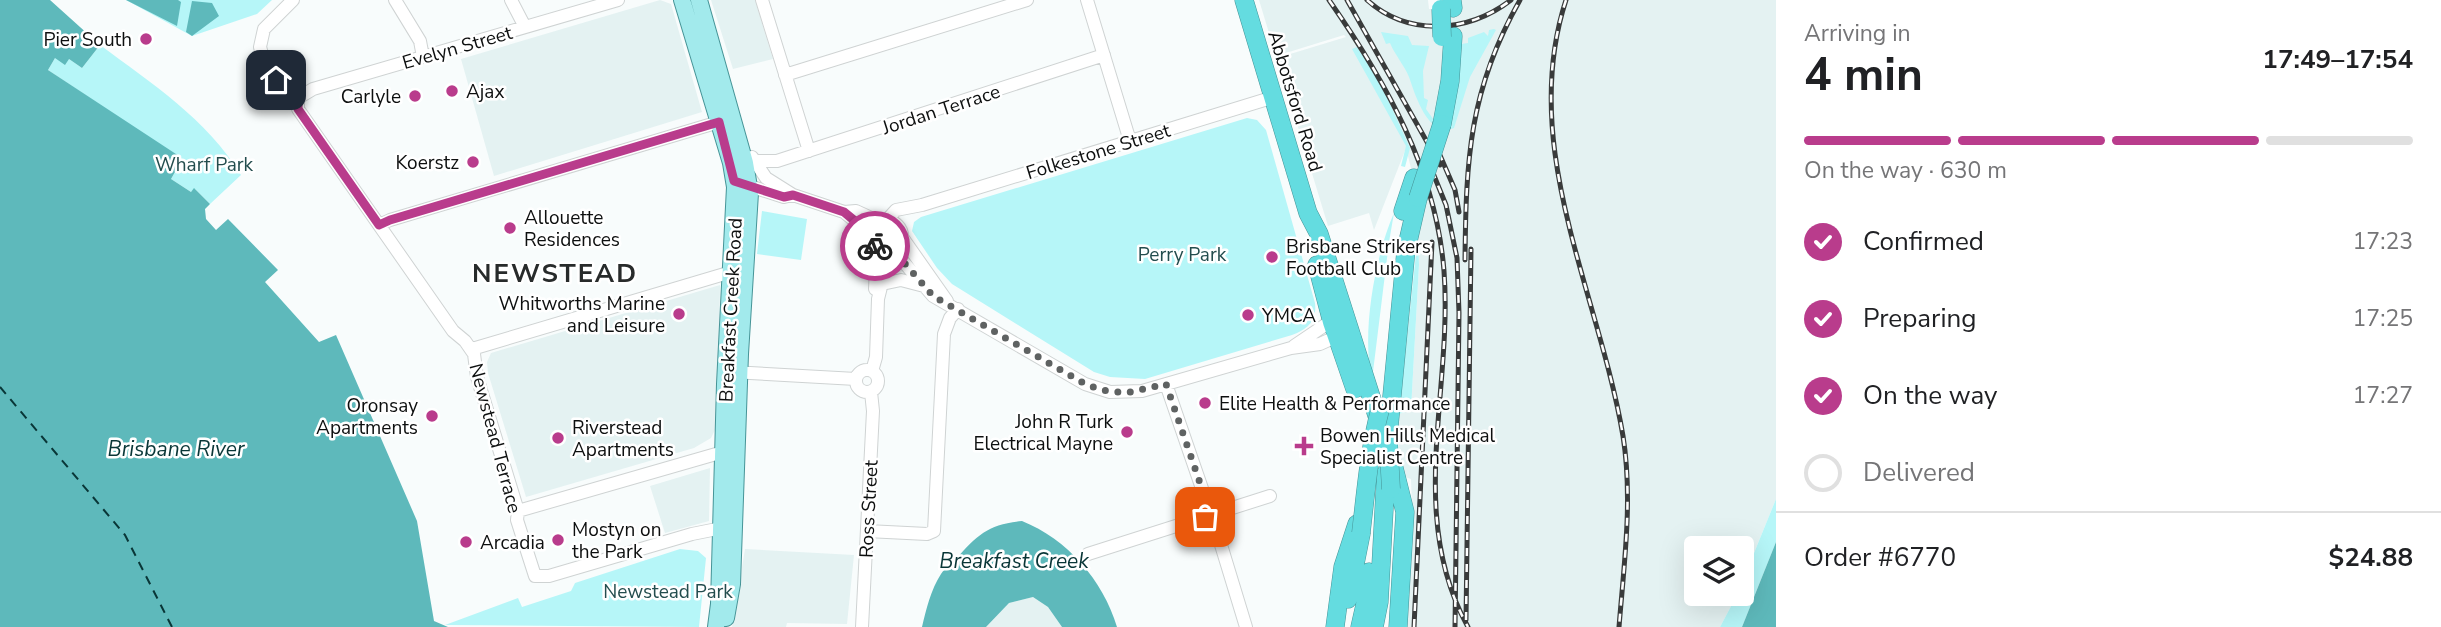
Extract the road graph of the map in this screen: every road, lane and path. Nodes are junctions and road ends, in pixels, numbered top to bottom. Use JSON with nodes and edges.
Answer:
{"nodes":[{"id":1,"x":293,"y":0,"type":"edge"},
{"id":2,"x":395,"y":0,"type":"edge"},
{"id":3,"x":511,"y":0,"type":"edge"},
{"id":4,"x":618,"y":0,"type":"edge"},
{"id":5,"x":682,"y":0,"type":"edge"},
{"id":6,"x":699,"y":0,"type":"edge"},
{"id":7,"x":762,"y":0,"type":"edge"},
{"id":8,"x":1027,"y":0,"type":"edge"},
{"id":9,"x":1087,"y":0,"type":"edge"},
{"id":10,"x":1244,"y":0,"type":"edge"},
{"id":11,"x":1446,"y":4,"type":"edge"},
{"id":12,"x":526,"y":26,"type":"junction"},
{"id":13,"x":1104,"y":55,"type":"junction"},
{"id":14,"x":424,"y":57,"type":"junction"},
{"id":15,"x":785,"y":75,"type":"junction"},
{"id":16,"x":1273,"y":97,"type":"junction"},
{"id":17,"x":298,"y":98,"type":"junction"},
{"id":18,"x":1437,"y":120,"type":"junction"},
{"id":19,"x":719,"y":122,"type":"junction"},
{"id":20,"x":1130,"y":141,"type":"junction"},
{"id":21,"x":741,"y":149,"type":"junction"},
{"id":22,"x":809,"y":151,"type":"junction"},
{"id":23,"x":755,"y":161,"type":"junction"},
{"id":24,"x":742,"y":184,"type":"junction"},
{"id":25,"x":793,"y":195,"type":"junction"},
{"id":26,"x":922,"y":205,"type":"junction"},
{"id":27,"x":844,"y":212,"type":"junction"},
{"id":28,"x":883,"y":221,"type":"junction"},
{"id":29,"x":379,"y":225,"type":"junction"},
{"id":30,"x":901,"y":233,"type":"junction"},
{"id":31,"x":872,"y":235,"type":"junction"},
{"id":32,"x":887,"y":250,"type":"junction"},
{"id":33,"x":738,"y":270,"type":"junction"},
{"id":34,"x":882,"y":285,"type":"junction"},
{"id":35,"x":924,"y":286,"type":"junction"},
{"id":36,"x":878,"y":299,"type":"junction"},
{"id":37,"x":952,"y":305,"type":"junction"},
{"id":38,"x":1339,"y":323,"type":"junction"},
{"id":39,"x":472,"y":349,"type":"junction"},
{"id":40,"x":872,"y":371,"type":"junction"},
{"id":41,"x":733,"y":372,"type":"junction"},
{"id":42,"x":856,"y":379,"type":"junction"},
{"id":43,"x":1166,"y":384,"type":"junction"},
{"id":44,"x":871,"y":392,"type":"junction"},
{"id":45,"x":1368,"y":425,"type":"dead end"},
{"id":46,"x":723,"y":452,"type":"junction"},
{"id":47,"x":1389,"y":481,"type":"junction"},
{"id":48,"x":1270,"y":496,"type":"dead end"},
{"id":49,"x":518,"y":511,"type":"junction"},
{"id":50,"x":1211,"y":515,"type":"junction"},
{"id":51,"x":1364,"y":525,"type":"junction"},
{"id":52,"x":727,"y":527,"type":"junction"},
{"id":53,"x":867,"y":531,"type":"junction"},
{"id":54,"x":1088,"y":554,"type":"dead end"},
{"id":55,"x":716,"y":627,"type":"edge"},
{"id":56,"x":724,"y":627,"type":"edge"},
{"id":57,"x":862,"y":627,"type":"edge"},
{"id":58,"x":1246,"y":627,"type":"edge"},
{"id":59,"x":1335,"y":627,"type":"edge"},
{"id":60,"x":1345,"y":627,"type":"edge"},
{"id":61,"x":1360,"y":627,"type":"edge"},
{"id":62,"x":1374,"y":627,"type":"edge"},
{"id":63,"x":1388,"y":627,"type":"edge"},
{"id":64,"x":1398,"y":627,"type":"edge"}],
"edges":[{"from":1,"to":17,"type":"street","name":"Newstead Terrace"},
{"from":2,"to":14,"type":"street"},
{"from":3,"to":12,"type":"street"},
{"from":4,"to":12,"type":"street","name":"Evelyn Street"},
{"from":5,"to":19,"type":"main road","name":"Breakfast Creek Road"},
{"from":6,"to":21,"type":"main road","name":"Breakfast Creek Road"},
{"from":7,"to":15,"type":"street"},
{"from":8,"to":15,"type":"street"},
{"from":9,"to":13,"type":"street"},
{"from":10,"to":16,"type":"highway","name":"Abbotsford Road"},
{"from":11,"to":18,"type":"highway","bridge":true},
{"from":12,"to":14,"type":"street","name":"Evelyn Street"},
{"from":13,"to":20,"type":"street"},
{"from":13,"to":22,"type":"street","name":"Jordan Terrace"},
{"from":14,"to":17,"type":"street","name":"Evelyn Street"},
{"from":15,"to":22,"type":"street"},
{"from":16,"to":20,"type":"street","name":"Folkestone Street"},
{"from":16,"to":38,"type":"highway","name":"Abbotsford Road"},
{"from":17,"to":29,"type":"street","name":"Newstead Terrace"},
{"from":18,"to":47,"type":"highway","bridge":true},
{"from":18,"to":51,"type":"highway","bridge":true},
{"from":19,"to":24,"type":"main road","name":"Breakfast Creek Road"},
{"from":19,"to":29,"type":"street"},
{"from":20,"to":26,"type":"street","name":"Folkestone Street"},
{"from":21,"to":23,"type":"street"},
{"from":21,"to":24,"type":"main road","name":"Breakfast Creek Road"},
{"from":22,"to":23,"type":"street","name":"Jordan Terrace"},
{"from":23,"to":25,"type":"street"},
{"from":24,"to":25,"type":"street"},
{"from":24,"to":33,"type":"main road","name":"Breakfast Creek Road"},
{"from":25,"to":27,"type":"street"},
{"from":26,"to":28,"type":"street","name":"Folkestone Street"},
{"from":26,"to":30,"type":"street","name":"Folkestone Street"},
{"from":27,"to":28,"type":"street"},
{"from":27,"to":31,"type":"street"},
{"from":28,"to":30,"type":"street"},
{"from":28,"to":31,"type":"street"},
{"from":29,"to":39,"type":"street","name":"Newstead Terrace"},
{"from":30,"to":32,"type":"street"},
{"from":30,"to":37,"type":"street"},
{"from":31,"to":32,"type":"street"},
{"from":32,"to":34,"type":"street"},
{"from":32,"to":35,"type":"street"},
{"from":32,"to":36,"type":"street"},
{"from":33,"to":39,"type":"street"},
{"from":33,"to":41,"type":"main road","name":"Breakfast Creek Road"},
{"from":34,"to":35,"type":"street"},
{"from":34,"to":36,"type":"street"},
{"from":35,"to":37,"type":"street"},
{"from":36,"to":40,"type":"street"},
{"from":37,"to":43,"type":"street"},
{"from":37,"to":53,"type":"street"},
{"from":38,"to":43,"type":"street"},
{"from":38,"to":45,"type":"highway","name":"Abbotsford Road"},
{"from":38,"to":64,"type":"highway","name":"Abbotsford Road"},
{"from":39,"to":49,"type":"street","name":"Newstead Terrace"},
{"from":40,"to":42,"type":"street"},
{"from":40,"to":44,"type":"street"},
{"from":41,"to":42,"type":"street"},
{"from":41,"to":46,"type":"main road","name":"Breakfast Creek Road"},
{"from":41,"to":52,"type":"main road","name":"Breakfast Creek Road"},
{"from":42,"to":44,"type":"street"},
{"from":43,"to":50,"type":"street"},
{"from":44,"to":53,"type":"street","name":"Ross Street"},
{"from":46,"to":49,"type":"street"},
{"from":46,"to":52,"type":"main road","name":"Breakfast Creek Road"},
{"from":47,"to":62,"type":"highway"},
{"from":47,"to":63,"type":"highway"},
{"from":48,"to":50,"type":"street"},
{"from":49,"to":52,"type":"street","name":"Newstead Terrace"},
{"from":50,"to":54,"type":"street"},
{"from":50,"to":58,"type":"street"},
{"from":51,"to":59,"type":"highway"},
{"from":51,"to":60,"type":"highway"},
{"from":51,"to":61,"type":"highway"},
{"from":52,"to":55,"type":"main road","name":"Breakfast Creek Road"},
{"from":52,"to":56,"type":"main road","name":"Breakfast Creek Road"},
{"from":53,"to":57,"type":"street","name":"Ross Street"}]}
